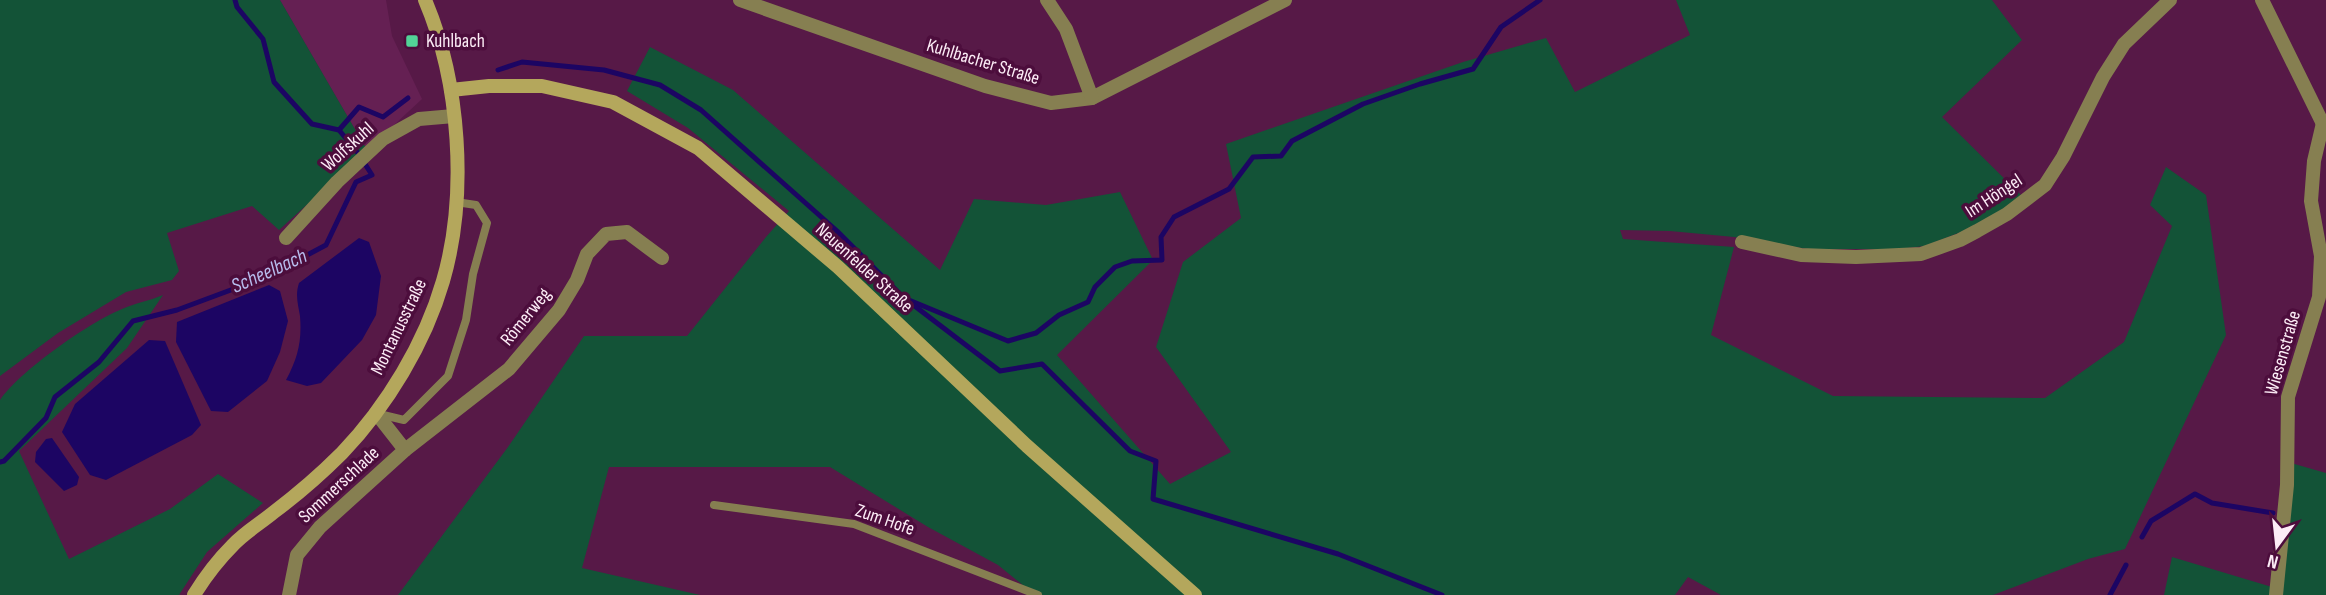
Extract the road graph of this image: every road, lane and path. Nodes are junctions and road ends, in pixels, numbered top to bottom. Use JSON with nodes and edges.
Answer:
{"nodes":[{"id":1,"x":425,"y":0,"type":"edge"},
{"id":2,"x":740,"y":0,"type":"edge"},
{"id":3,"x":1047,"y":0,"type":"edge"},
{"id":4,"x":1285,"y":0,"type":"edge"},
{"id":5,"x":2170,"y":0,"type":"edge"},
{"id":6,"x":2262,"y":0,"type":"edge"},
{"id":7,"x":451,"y":90,"type":"junction"},
{"id":8,"x":1091,"y":98,"type":"junction"},
{"id":9,"x":454,"y":116,"type":"junction"},
{"id":10,"x":2324,"y":126,"type":"edge"},
{"id":11,"x":456,"y":202,"type":"junction"},
{"id":12,"x":286,"y":238,"type":"dead end"},
{"id":13,"x":1742,"y":242,"type":"dead end"},
{"id":14,"x":662,"y":258,"type":"dead end"},
{"id":15,"x":376,"y":413,"type":"junction"},
{"id":16,"x":405,"y":450,"type":"junction"},
{"id":17,"x":714,"y":505,"type":"dead end"},
{"id":18,"x":194,"y":595,"type":"edge"},
{"id":19,"x":289,"y":595,"type":"edge"},
{"id":20,"x":1038,"y":595,"type":"edge"},
{"id":21,"x":1195,"y":595,"type":"edge"},
{"id":22,"x":2276,"y":595,"type":"edge"}],
"edges":[{"from":1,"to":7,"type":"main road","name":"Montanusstraße"},
{"from":2,"to":8,"type":"street","name":"Kuhlbacher Straße"},
{"from":3,"to":8,"type":"street"},
{"from":4,"to":8,"type":"street","name":"Kuhlbacher Straße"},
{"from":5,"to":13,"type":"street","name":"Im Höngel"},
{"from":6,"to":10,"type":"street"},
{"from":7,"to":9,"type":"main road","name":"Montanusstraße"},
{"from":7,"to":21,"type":"main road","name":"Neuenfelder Straße"},
{"from":9,"to":11,"type":"main road","name":"Montanusstraße"},
{"from":9,"to":12,"type":"street","name":"Wolfskuhl"},
{"from":10,"to":22,"type":"street","name":"Wiesenstraße"},
{"from":11,"to":15,"type":"main road","name":"Montanusstraße"},
{"from":11,"to":15,"type":"lane"},
{"from":14,"to":16,"type":"street","name":"Römerweg"},
{"from":15,"to":16,"type":"street","name":"Sommerschlade"},
{"from":15,"to":18,"type":"main road","name":"Montanusstraße"},
{"from":16,"to":19,"type":"street","name":"Sommerschlade"},
{"from":17,"to":20,"type":"lane","name":"Zum Hofe"}]}
